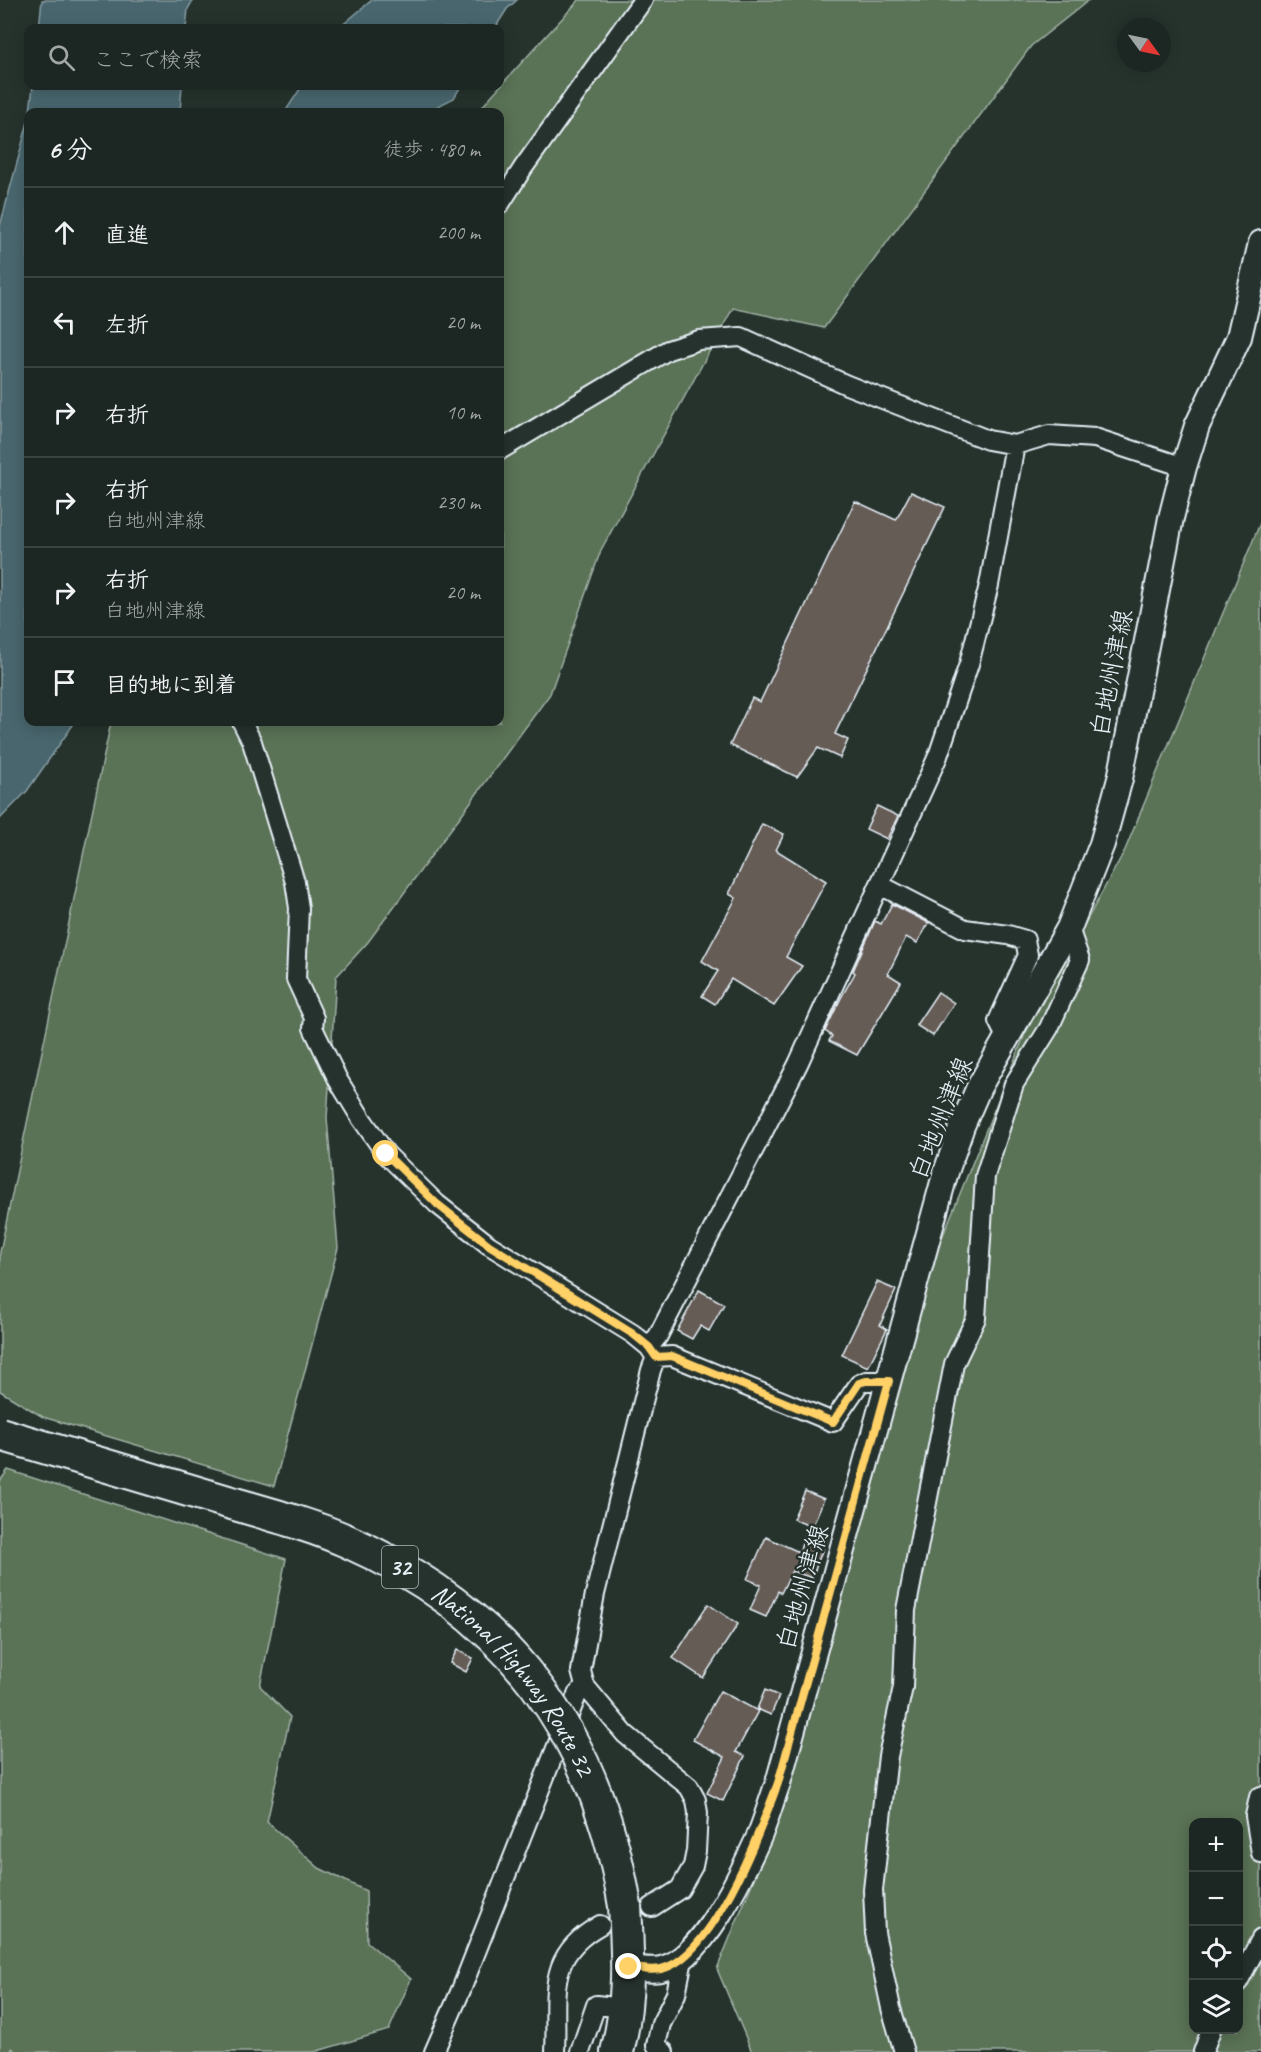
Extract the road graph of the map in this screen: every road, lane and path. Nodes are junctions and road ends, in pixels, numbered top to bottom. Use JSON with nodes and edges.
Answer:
{"nodes":[{"id":1,"x":644,"y":0,"type":"edge"},
{"id":2,"x":504,"y":198,"type":"edge"},
{"id":3,"x":1261,"y":243,"type":"edge"},
{"id":4,"x":1015,"y":445,"type":"junction"},
{"id":5,"x":504,"y":448,"type":"edge"},
{"id":6,"x":1184,"y":467,"type":"junction"},
{"id":7,"x":244,"y":726,"type":"edge"},
{"id":8,"x":880,"y":885,"type":"junction"},
{"id":9,"x":1069,"y":928,"type":"junction"},
{"id":10,"x":1006,"y":1037,"type":"junction"},
{"id":11,"x":653,"y":1352,"type":"junction"},
{"id":12,"x":889,"y":1381,"type":"junction"},
{"id":13,"x":0,"y":1434,"type":"edge"},
{"id":14,"x":585,"y":1686,"type":"junction"},
{"id":15,"x":1261,"y":1796,"type":"edge"},
{"id":16,"x":1261,"y":1853,"type":"edge"},
{"id":17,"x":639,"y":1906,"type":"junction"},
{"id":18,"x":600,"y":1925,"type":"dead end"},
{"id":19,"x":1261,"y":1939,"type":"edge"},
{"id":20,"x":683,"y":1959,"type":"junction"},
{"id":21,"x":629,"y":1967,"type":"junction"},
{"id":22,"x":1240,"y":1980,"type":"edge"},
{"id":23,"x":626,"y":2008,"type":"junction"},
{"id":24,"x":1209,"y":2034,"type":"edge"},
{"id":25,"x":434,"y":2052,"type":"edge"},
{"id":26,"x":555,"y":2052,"type":"edge"},
{"id":27,"x":580,"y":2052,"type":"edge"},
{"id":28,"x":617,"y":2052,"type":"edge"},
{"id":29,"x":664,"y":2052,"type":"edge"},
{"id":30,"x":904,"y":2052,"type":"edge"},
{"id":31,"x":1203,"y":2052,"type":"edge"}],
"edges":[{"from":1,"to":2,"type":"street"},
{"from":3,"to":6,"type":"main road","name":"白地州津線"},
{"from":4,"to":5,"type":"street"},
{"from":4,"to":6,"type":"street"},
{"from":4,"to":8,"type":"street"},
{"from":6,"to":9,"type":"main road","name":"白地州津線"},
{"from":7,"to":11,"type":"street"},
{"from":8,"to":10,"type":"street"},
{"from":8,"to":11,"type":"street"},
{"from":9,"to":10,"type":"main road","name":"白地州津線"},
{"from":9,"to":30,"type":"street"},
{"from":10,"to":12,"type":"main road","name":"白地州津線"},
{"from":11,"to":12,"type":"street"},
{"from":11,"to":14,"type":"street"},
{"from":12,"to":20,"type":"main road","name":"白地州津線"},
{"from":13,"to":17,"type":"highway","name":"National Highway Route 32","number":"32","bridge":true},
{"from":14,"to":17,"type":"street"},
{"from":14,"to":25,"type":"street"},
{"from":15,"to":16,"type":"street"},
{"from":17,"to":21,"type":"highway","name":"National Highway Route 32","number":"32"},
{"from":18,"to":26,"type":"street"},
{"from":19,"to":22,"type":"street"},
{"from":20,"to":21,"type":"main road","name":"白地州津線"},
{"from":20,"to":29,"type":"street"},
{"from":21,"to":23,"type":"highway","name":"National Highway Route 32","number":"32"},
{"from":23,"to":27,"type":"street"},
{"from":23,"to":28,"type":"highway","name":"National Highway Route 32","number":"32"},
{"from":24,"to":31,"type":"street"}]}
